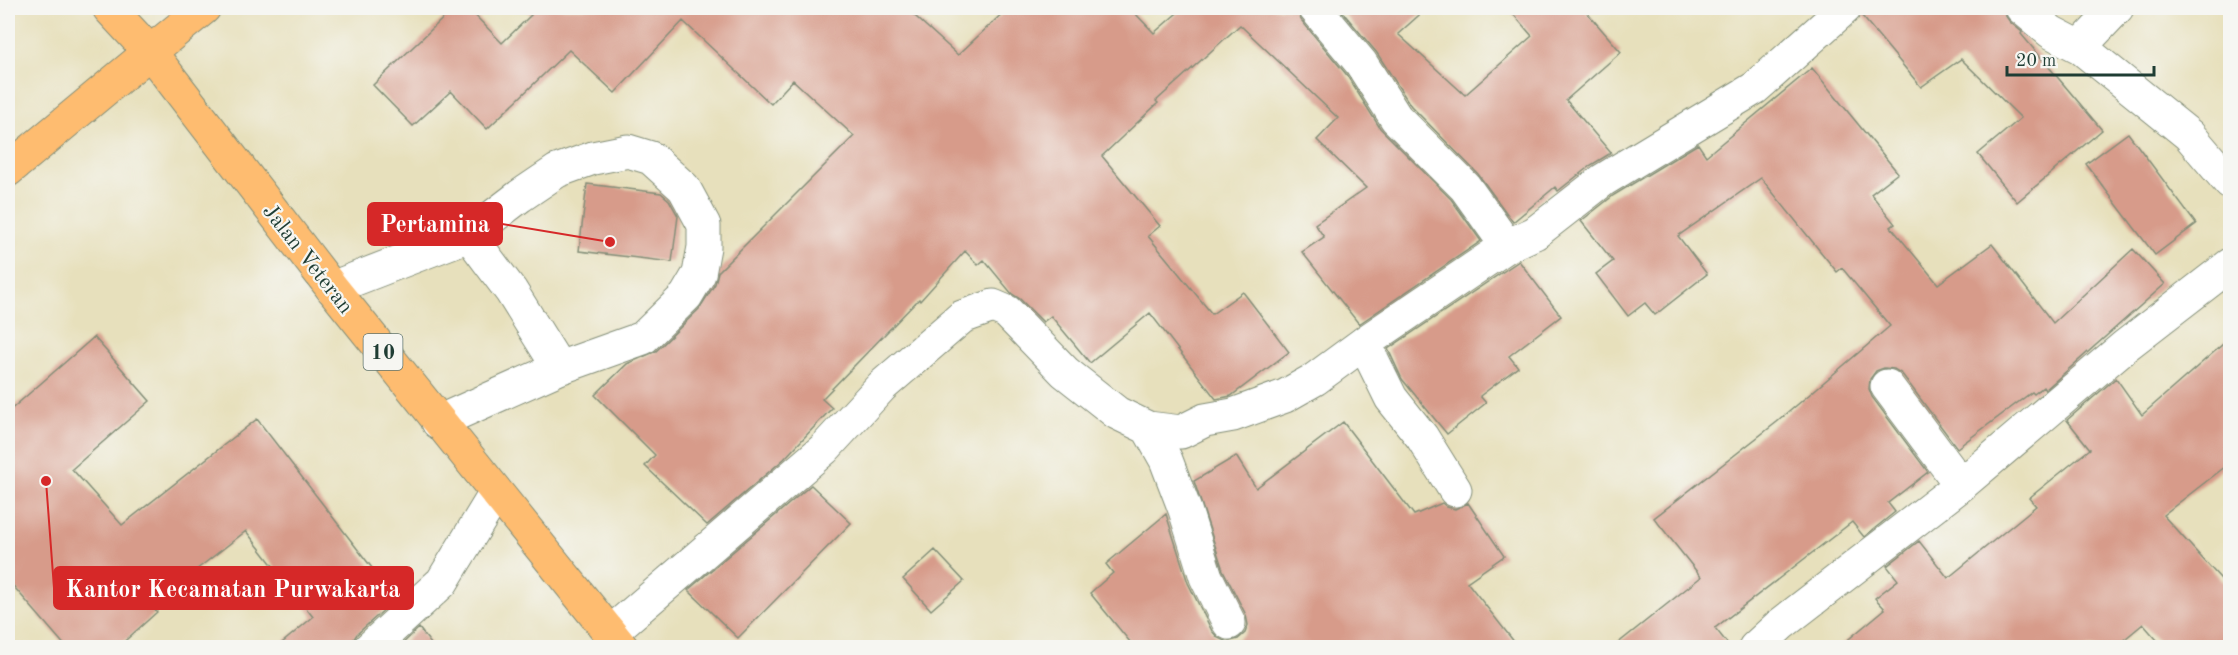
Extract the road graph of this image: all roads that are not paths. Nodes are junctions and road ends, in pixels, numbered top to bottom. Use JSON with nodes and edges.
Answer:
{"nodes":[{"id":1,"x":109,"y":8,"type":"edge"},
{"id":2,"x":204,"y":8,"type":"edge"},
{"id":3,"x":1315,"y":8,"type":"edge"},
{"id":4,"x":1845,"y":8,"type":"edge"},
{"id":5,"x":2022,"y":8,"type":"edge"},
{"id":6,"x":2117,"y":8,"type":"edge"},
{"id":7,"x":2080,"y":47,"type":"junction"},
{"id":8,"x":150,"y":52,"type":"junction"},
{"id":9,"x":8,"y":170,"type":"edge"},
{"id":10,"x":2230,"y":183,"type":"edge"},
{"id":11,"x":469,"y":235,"type":"junction"},
{"id":12,"x":1507,"y":246,"type":"junction"},
{"id":13,"x":2230,"y":265,"type":"edge"},
{"id":14,"x":332,"y":288,"type":"junction"},
{"id":15,"x":1364,"y":343,"type":"junction"},
{"id":16,"x":560,"y":368,"type":"junction"},
{"id":17,"x":1887,"y":386,"type":"dead end"},
{"id":18,"x":438,"y":422,"type":"junction"},
{"id":19,"x":1148,"y":428,"type":"junction"},
{"id":20,"x":1961,"y":485,"type":"junction"},
{"id":21,"x":1455,"y":490,"type":"dead end"},
{"id":22,"x":496,"y":493,"type":"junction"},
{"id":23,"x":1229,"y":622,"type":"dead end"},
{"id":24,"x":616,"y":640,"type":"edge"},
{"id":25,"x":370,"y":648,"type":"edge"},
{"id":26,"x":1755,"y":648,"type":"edge"}],
"edges":[{"from":1,"to":8,"type":"main road","name":"Jalan Veteran","number":"10"},
{"from":2,"to":8,"type":"main road"},
{"from":3,"to":12,"type":"street"},
{"from":4,"to":12,"type":"street"},
{"from":5,"to":7,"type":"street"},
{"from":6,"to":7,"type":"street"},
{"from":7,"to":10,"type":"street"},
{"from":8,"to":9,"type":"main road"},
{"from":8,"to":14,"type":"main road","name":"Jalan Veteran","number":"10"},
{"from":11,"to":14,"type":"street"},
{"from":11,"to":16,"type":"street"},
{"from":11,"to":16,"type":"street"},
{"from":12,"to":15,"type":"street"},
{"from":13,"to":20,"type":"street"},
{"from":14,"to":18,"type":"main road","name":"Jalan Veteran","number":"10"},
{"from":15,"to":19,"type":"street"},
{"from":15,"to":21,"type":"street"},
{"from":16,"to":18,"type":"street"},
{"from":17,"to":20,"type":"street"},
{"from":18,"to":22,"type":"main road","name":"Jalan Veteran","number":"10"},
{"from":19,"to":23,"type":"street"},
{"from":19,"to":24,"type":"street"},
{"from":20,"to":26,"type":"street"},
{"from":22,"to":24,"type":"main road","name":"Jalan Veteran","number":"10"},
{"from":22,"to":25,"type":"street"}]}
